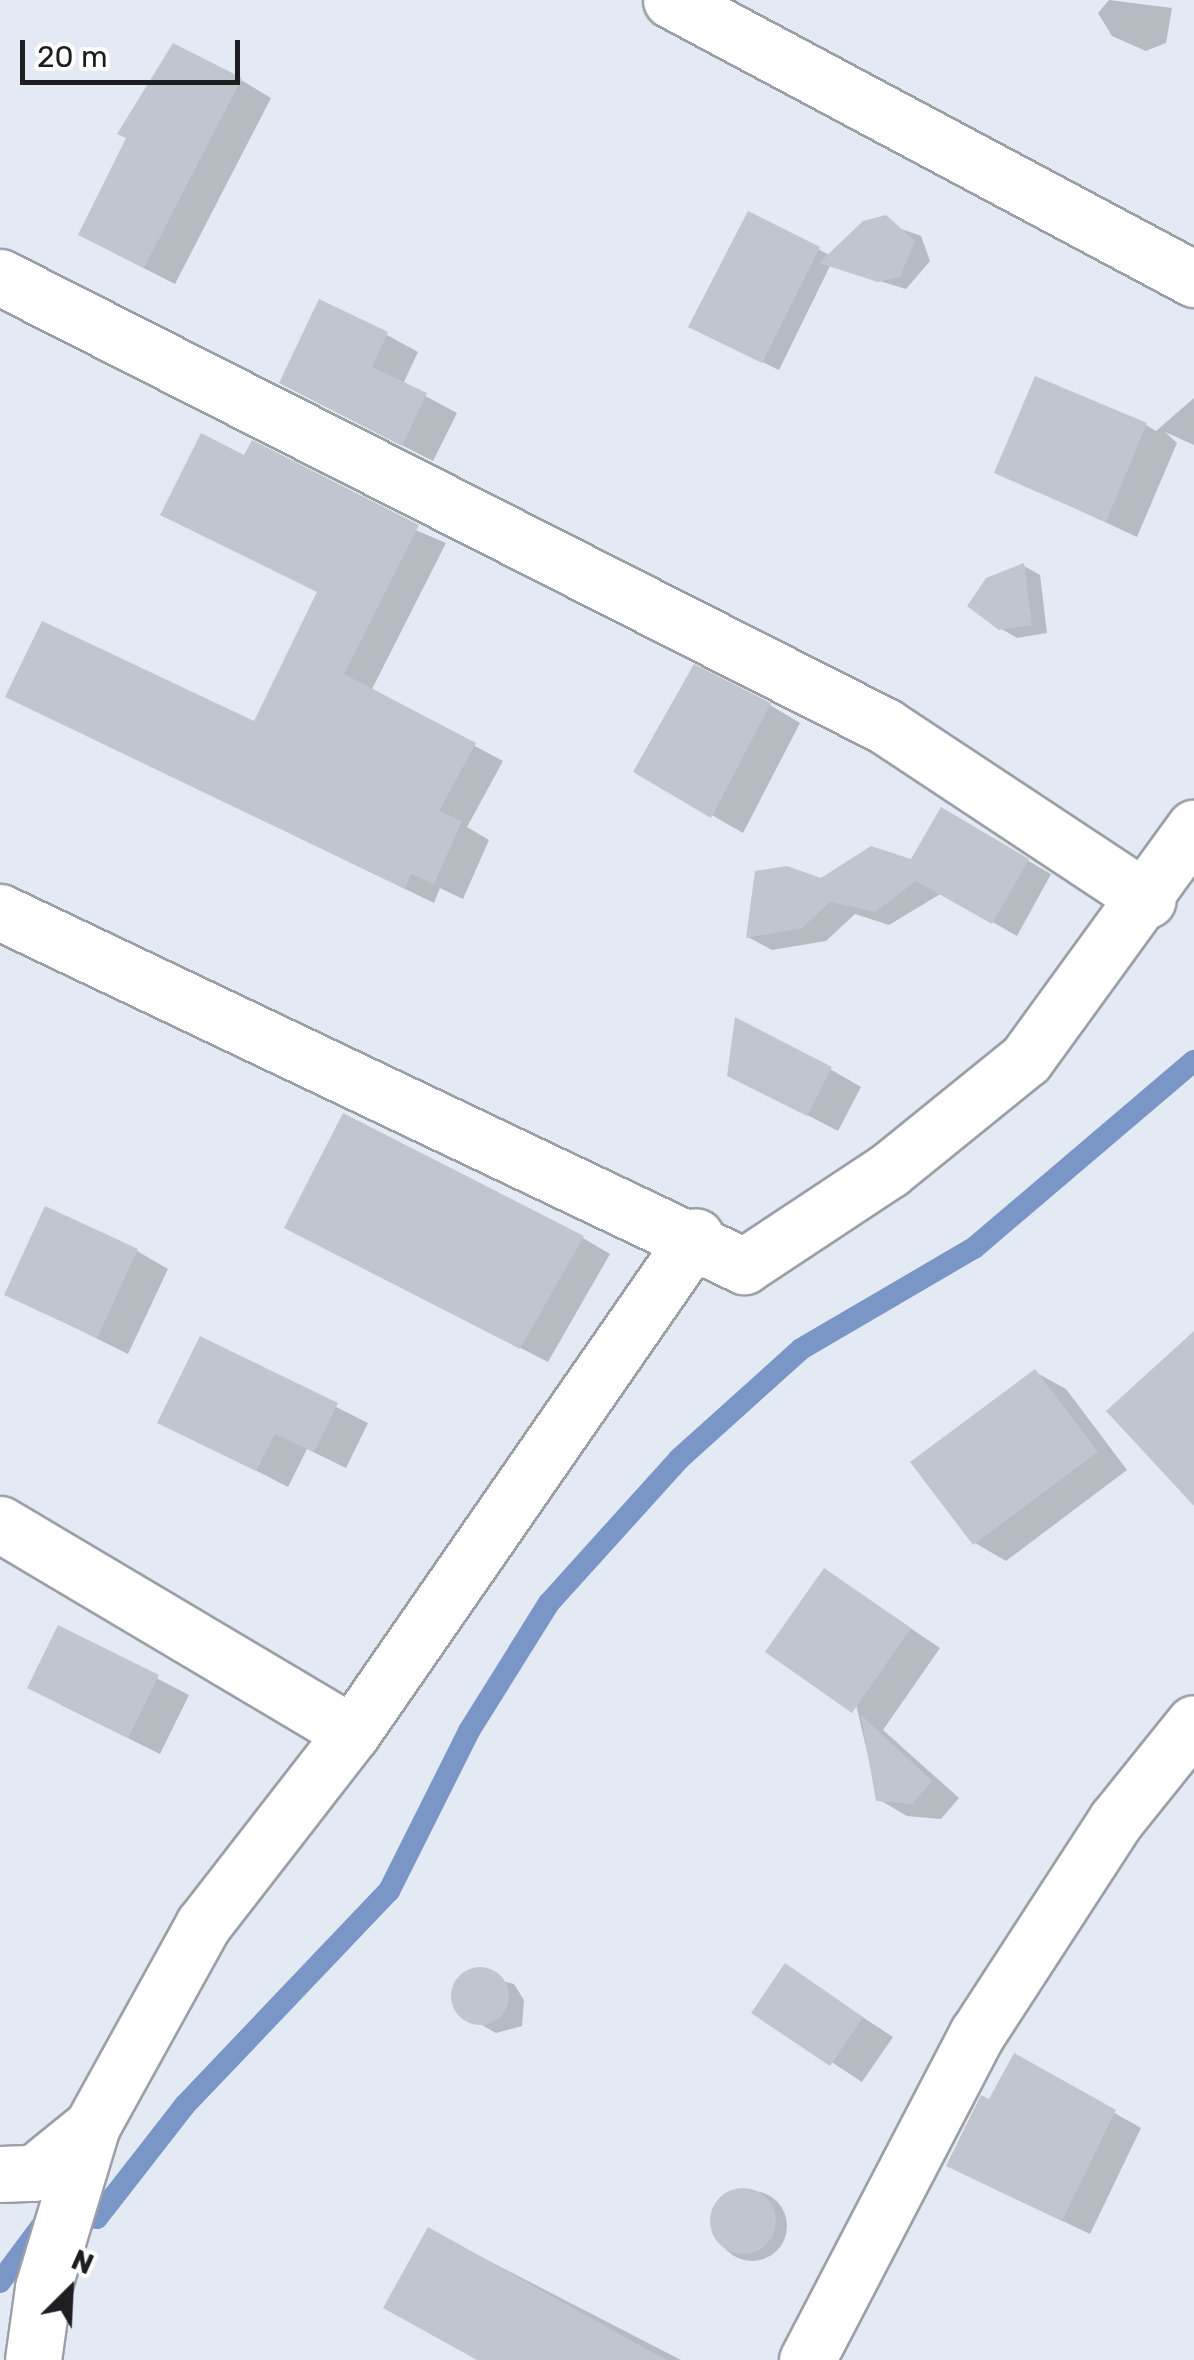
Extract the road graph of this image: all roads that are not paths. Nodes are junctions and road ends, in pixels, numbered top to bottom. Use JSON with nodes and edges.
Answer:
{"nodes":[{"id":1,"x":671,"y":0,"type":"edge"},
{"id":2,"x":0,"y":278,"type":"edge"},
{"id":3,"x":1194,"y":279,"type":"edge"},
{"id":4,"x":1194,"y":828,"type":"edge"},
{"id":5,"x":1148,"y":900,"type":"junction"},
{"id":6,"x":0,"y":912,"type":"edge"},
{"id":7,"x":696,"y":1236,"type":"junction"},
{"id":8,"x":0,"y":1524,"type":"edge"},
{"id":9,"x":1194,"y":1723,"type":"edge"},
{"id":10,"x":352,"y":1733,"type":"junction"},
{"id":11,"x":92,"y":2126,"type":"junction"},
{"id":12,"x":0,"y":2174,"type":"edge"},
{"id":13,"x":33,"y":2360,"type":"edge"},
{"id":14,"x":807,"y":2360,"type":"edge"}],
"edges":[{"from":1,"to":3,"type":"street"},
{"from":2,"to":5,"type":"street"},
{"from":4,"to":5,"type":"street"},
{"from":5,"to":7,"type":"street"},
{"from":6,"to":7,"type":"street"},
{"from":7,"to":10,"type":"street"},
{"from":8,"to":10,"type":"street"},
{"from":9,"to":14,"type":"street"},
{"from":10,"to":11,"type":"street"},
{"from":11,"to":12,"type":"street"},
{"from":11,"to":13,"type":"street"}]}
